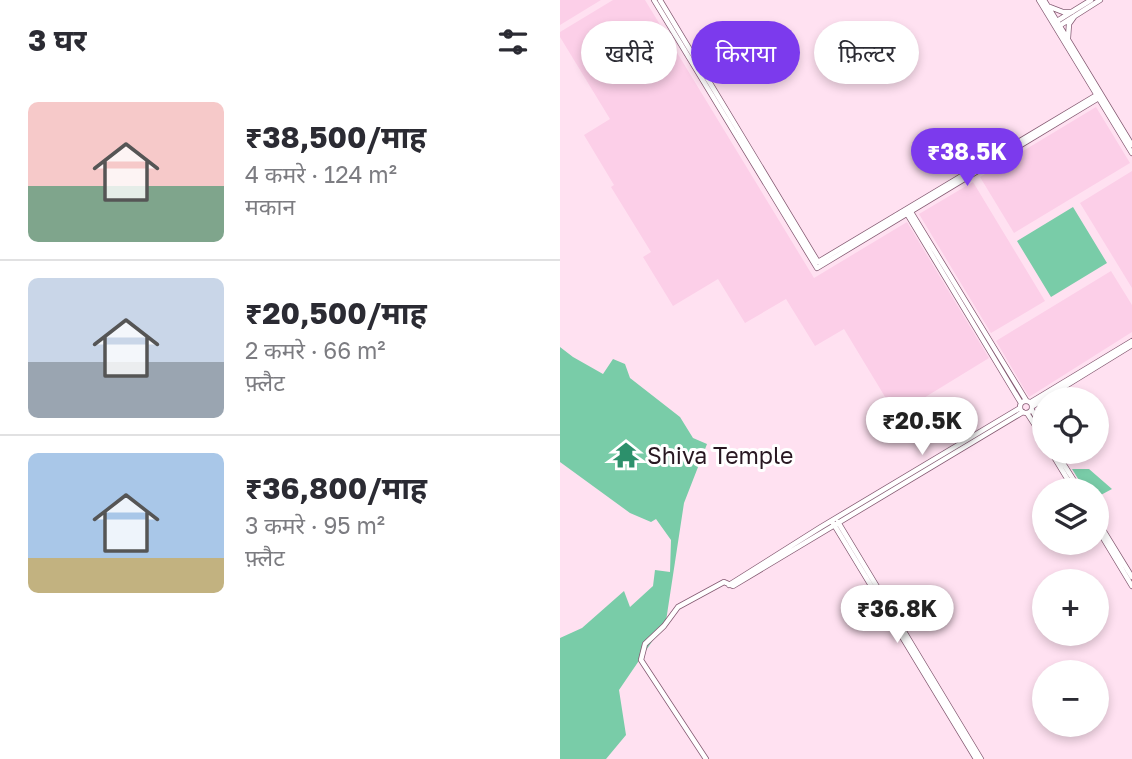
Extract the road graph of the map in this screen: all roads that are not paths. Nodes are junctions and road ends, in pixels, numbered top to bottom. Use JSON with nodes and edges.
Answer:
{"nodes":[{"id":1,"x":657,"y":0,"type":"edge"},
{"id":2,"x":1091,"y":0,"type":"edge"},
{"id":3,"x":1100,"y":0,"type":"edge"},
{"id":4,"x":1043,"y":1,"type":"edge"},
{"id":5,"x":1073,"y":14,"type":"junction"},
{"id":6,"x":1056,"y":24,"type":"junction"},
{"id":7,"x":1069,"y":40,"type":"junction"},
{"id":8,"x":1099,"y":96,"type":"junction"},
{"id":9,"x":1132,"y":145,"type":"edge"},
{"id":10,"x":1132,"y":153,"type":"edge"},
{"id":11,"x":908,"y":211,"type":"junction"},
{"id":12,"x":1132,"y":343,"type":"edge"},
{"id":13,"x":1027,"y":407,"type":"junction"},
{"id":14,"x":1032,"y":414,"type":"edge"},
{"id":15,"x":1032,"y":416,"type":"edge"},
{"id":16,"x":835,"y":522,"type":"junction"},
{"id":17,"x":1109,"y":540,"type":"edge"},
{"id":18,"x":1109,"y":548,"type":"edge"},
{"id":19,"x":1132,"y":577,"type":"edge"},
{"id":20,"x":1132,"y":586,"type":"edge"},
{"id":21,"x":706,"y":759,"type":"edge"},
{"id":22,"x":978,"y":759,"type":"edge"}],
"edges":[{"from":1,"to":11,"type":"street"},
{"from":2,"to":5,"type":"street"},
{"from":3,"to":5,"type":"street"},
{"from":4,"to":5,"type":"street"},
{"from":4,"to":6,"type":"street"},
{"from":5,"to":6,"type":"street"},
{"from":5,"to":7,"type":"street"},
{"from":6,"to":7,"type":"street"},
{"from":6,"to":8,"type":"street"},
{"from":7,"to":8,"type":"street"},
{"from":8,"to":9,"type":"street"},
{"from":8,"to":10,"type":"street"},
{"from":8,"to":11,"type":"street"},
{"from":11,"to":13,"type":"street"},
{"from":12,"to":13,"type":"street"},
{"from":13,"to":14,"type":"street"},
{"from":13,"to":15,"type":"street"},
{"from":13,"to":16,"type":"street"},
{"from":16,"to":21,"type":"street"},
{"from":16,"to":22,"type":"street"},
{"from":17,"to":19,"type":"street"},
{"from":18,"to":20,"type":"street"}]}
